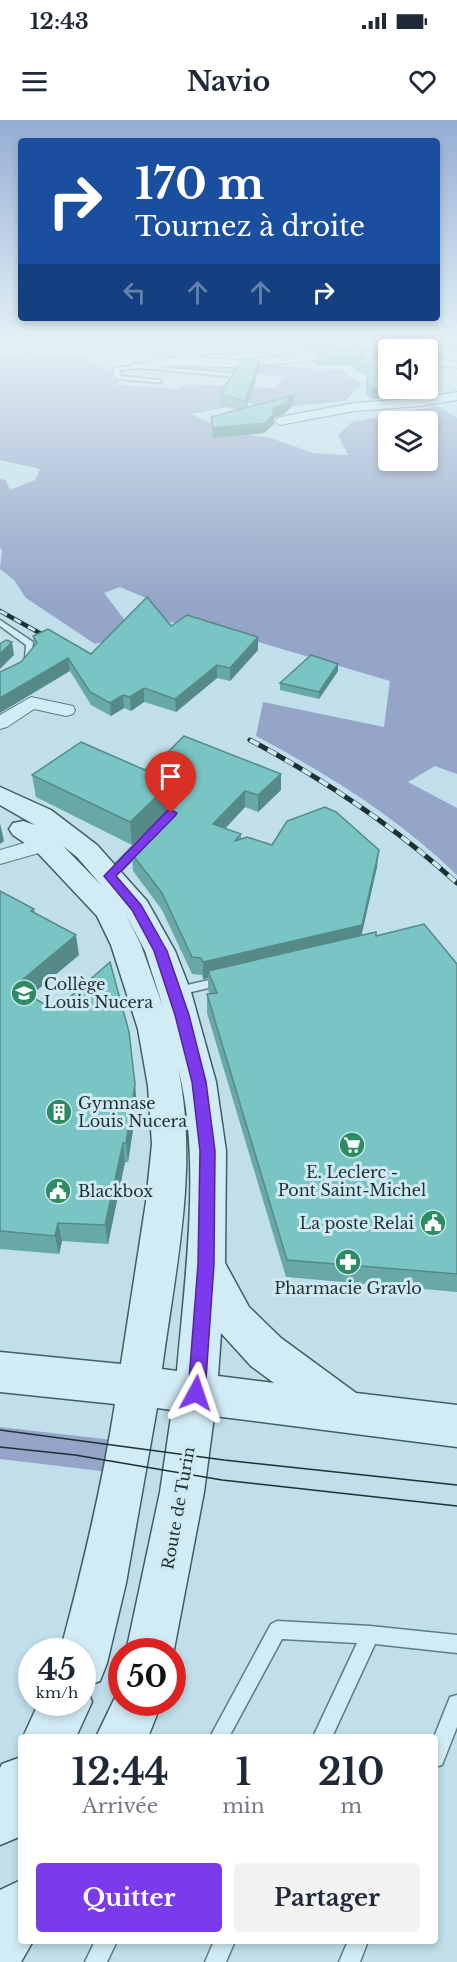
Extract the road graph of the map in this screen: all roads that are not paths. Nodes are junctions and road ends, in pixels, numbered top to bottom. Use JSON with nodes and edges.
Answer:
{"nodes":[{"id":1,"x":0,"y":622,"type":"edge"},
{"id":2,"x":28,"y":655,"type":"joint"},
{"id":3,"x":13,"y":671,"type":"edge"},
{"id":4,"x":66,"y":710,"type":"dead end"},
{"id":5,"x":0,"y":723,"type":"edge"},
{"id":6,"x":0,"y":795,"type":"edge"},
{"id":7,"x":0,"y":817,"type":"edge"},
{"id":8,"x":164,"y":821,"type":"edge"},
{"id":9,"x":45,"y":844,"type":"junction"},
{"id":10,"x":0,"y":857,"type":"edge"},
{"id":11,"x":110,"y":876,"type":"junction"},
{"id":12,"x":233,"y":978,"type":"edge"},
{"id":13,"x":159,"y":995,"type":"junction"},
{"id":14,"x":206,"y":1264,"type":"junction"},
{"id":15,"x":0,"y":1372,"type":"edge"},
{"id":16,"x":139,"y":1386,"type":"junction"},
{"id":17,"x":196,"y":1393,"type":"junction"},
{"id":18,"x":349,"y":1413,"type":"junction"},
{"id":19,"x":457,"y":1426,"type":"edge"},
{"id":20,"x":370,"y":1635,"type":"junction"},
{"id":21,"x":88,"y":1638,"type":"edge"},
{"id":22,"x":154,"y":1638,"type":"edge"},
{"id":23,"x":457,"y":1644,"type":"edge"},
{"id":24,"x":457,"y":1704,"type":"edge"},
{"id":25,"x":60,"y":1716,"type":"edge"},
{"id":26,"x":131,"y":1716,"type":"edge"},
{"id":27,"x":51,"y":1734,"type":"edge"},
{"id":28,"x":123,"y":1734,"type":"edge"},
{"id":29,"x":221,"y":1734,"type":"edge"},
{"id":30,"x":323,"y":1734,"type":"edge"},
{"id":31,"x":438,"y":1751,"type":"edge"},
{"id":32,"x":18,"y":1788,"type":"edge"},
{"id":33,"x":0,"y":1818,"type":"edge"},
{"id":34,"x":105,"y":1944,"type":"edge"},
{"id":35,"x":223,"y":1944,"type":"edge"},
{"id":36,"x":357,"y":1944,"type":"edge"},
{"id":37,"x":95,"y":1962,"type":"edge"},
{"id":38,"x":214,"y":1962,"type":"edge"},
{"id":39,"x":349,"y":1962,"type":"edge"}],
"edges":[{"from":1,"to":2,"type":"lane"},
{"from":2,"to":3,"type":"street"},
{"from":4,"to":5,"type":"street"},
{"from":6,"to":11,"type":"main road","name":"Route de Turin"},
{"from":7,"to":9,"type":"main road","name":"Route de Turin"},
{"from":8,"to":11,"type":"lane"},
{"from":9,"to":10,"type":"street"},
{"from":9,"to":13,"type":"main road","name":"Route de Turin"},
{"from":11,"to":13,"type":"main road","name":"Route de Turin"},
{"from":12,"to":13,"type":"lane"},
{"from":13,"to":14,"type":"main road","name":"Route de Turin"},
{"from":13,"to":16,"type":"main road","name":"Route de Turin"},
{"from":14,"to":17,"type":"main road","name":"Route de Turin"},
{"from":14,"to":18,"type":"main road"},
{"from":15,"to":16,"type":"main road"},
{"from":16,"to":17,"type":"main road"},
{"from":16,"to":21,"type":"main road","name":"Route de Turin"},
{"from":17,"to":18,"type":"main road"},
{"from":17,"to":22,"type":"main road","name":"Route de Turin"},
{"from":18,"to":19,"type":"main road"},
{"from":20,"to":23,"type":"lane"},
{"from":20,"to":29,"type":"lane"},
{"from":20,"to":30,"type":"lane"},
{"from":24,"to":31,"type":"lane"},
{"from":25,"to":27,"type":"main road"},
{"from":26,"to":28,"type":"main road"},
{"from":32,"to":33,"type":"main road"},
{"from":34,"to":37,"type":"lane"},
{"from":35,"to":38,"type":"lane"},
{"from":36,"to":39,"type":"lane"}]}
